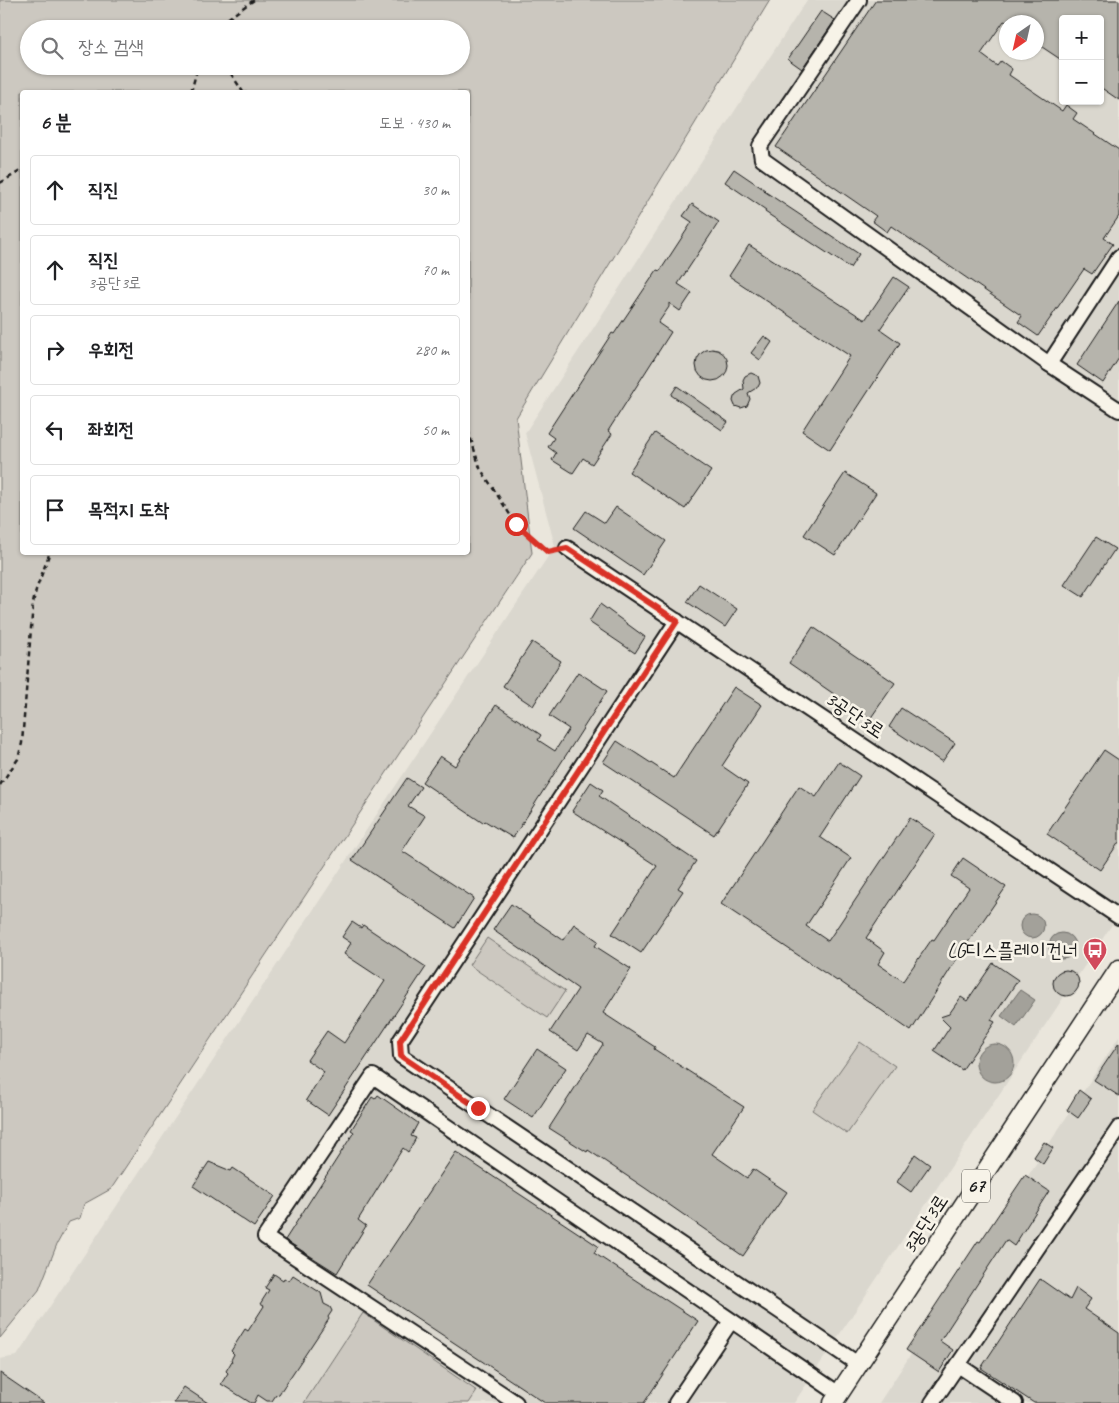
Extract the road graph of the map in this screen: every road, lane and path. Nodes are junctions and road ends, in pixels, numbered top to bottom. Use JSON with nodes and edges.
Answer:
{"nodes":[{"id":1,"x":254,"y":0,"type":"edge"},
{"id":2,"x":859,"y":0,"type":"edge"},
{"id":3,"x":226,"y":20,"type":"edge"},
{"id":4,"x":196,"y":75,"type":"edge"},
{"id":5,"x":232,"y":75,"type":"edge"},
{"id":6,"x":192,"y":90,"type":"edge"},
{"id":7,"x":242,"y":90,"type":"edge"},
{"id":8,"x":20,"y":171,"type":"edge"},
{"id":9,"x":0,"y":183,"type":"edge"},
{"id":10,"x":1119,"y":258,"type":"edge"},
{"id":11,"x":1049,"y":364,"type":"junction"},
{"id":12,"x":1119,"y":410,"type":"edge"},
{"id":13,"x":470,"y":436,"type":"edge"},
{"id":14,"x":567,"y":548,"type":"joint"},
{"id":15,"x":49,"y":555,"type":"edge"},
{"id":16,"x":677,"y":621,"type":"junction"},
{"id":17,"x":0,"y":785,"type":"edge"},
{"id":18,"x":1119,"y":917,"type":"edge"},
{"id":19,"x":1119,"y":969,"type":"edge"},
{"id":20,"x":1119,"y":1128,"type":"edge"},
{"id":21,"x":732,"y":1321,"type":"junction"},
{"id":22,"x":858,"y":1364,"type":"junction"},
{"id":23,"x":958,"y":1365,"type":"junction"},
{"id":24,"x":836,"y":1399,"type":"edge"},
{"id":25,"x":516,"y":1403,"type":"edge"},
{"id":26,"x":676,"y":1403,"type":"edge"},
{"id":27,"x":932,"y":1403,"type":"edge"},
{"id":28,"x":1015,"y":1403,"type":"edge"}],
"edges":[{"from":1,"to":3,"type":"path"},
{"from":2,"to":11,"type":"street"},
{"from":4,"to":6,"type":"path"},
{"from":5,"to":7,"type":"path"},
{"from":8,"to":9,"type":"path"},
{"from":10,"to":11,"type":"street"},
{"from":11,"to":12,"type":"street"},
{"from":13,"to":14,"type":"path"},
{"from":14,"to":16,"type":"street","name":"3공단3로"},
{"from":15,"to":17,"type":"path"},
{"from":16,"to":18,"type":"street","name":"3공단3로"},
{"from":16,"to":22,"type":"street"},
{"from":19,"to":22,"type":"main road","name":"3공단3로","number":"67"},
{"from":20,"to":23,"type":"street"},
{"from":21,"to":24,"type":"street"},
{"from":21,"to":25,"type":"street"},
{"from":21,"to":26,"type":"street"},
{"from":22,"to":24,"type":"main road","name":"3공단3로","number":"67"},
{"from":23,"to":27,"type":"street"},
{"from":23,"to":28,"type":"street"}]}
